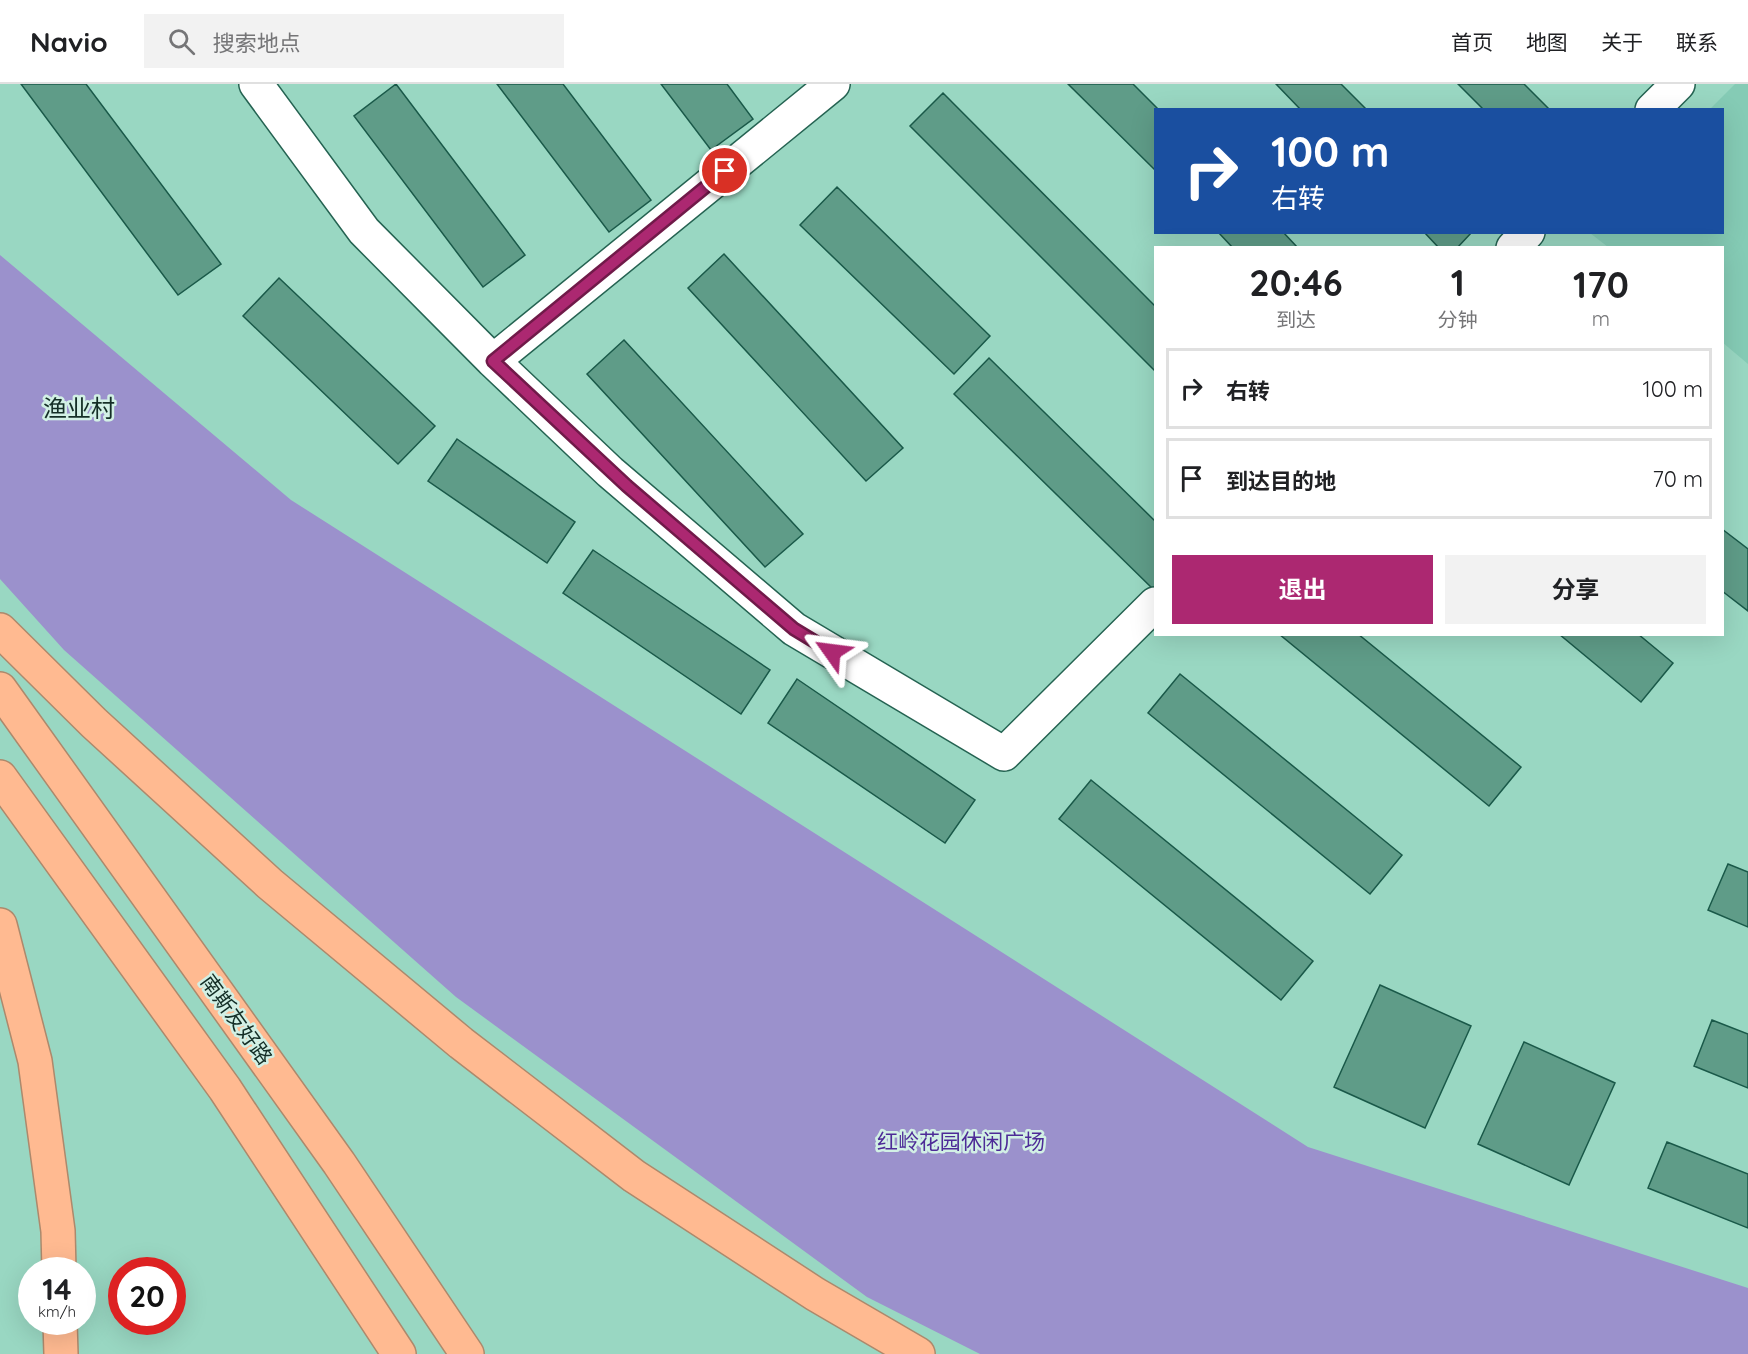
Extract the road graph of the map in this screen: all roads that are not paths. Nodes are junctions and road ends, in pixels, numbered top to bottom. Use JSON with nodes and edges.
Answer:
{"nodes":[{"id":1,"x":256,"y":84,"type":"edge"},
{"id":2,"x":833,"y":84,"type":"edge"},
{"id":3,"x":1678,"y":84,"type":"edge"},
{"id":4,"x":1654,"y":108,"type":"edge"},
{"id":5,"x":1526,"y":234,"type":"edge"},
{"id":6,"x":1516,"y":246,"type":"edge"},
{"id":7,"x":493,"y":361,"type":"junction"},
{"id":8,"x":1154,"y":605,"type":"edge"},
{"id":9,"x":0,"y":630,"type":"edge"},
{"id":10,"x":0,"y":689,"type":"edge"},
{"id":11,"x":0,"y":777,"type":"edge"},
{"id":12,"x":0,"y":925,"type":"edge"},
{"id":13,"x":59,"y":1257,"type":"edge"},
{"id":14,"x":60,"y":1335,"type":"edge"},
{"id":15,"x":61,"y":1354,"type":"edge"},
{"id":16,"x":399,"y":1354,"type":"edge"},
{"id":17,"x":467,"y":1354,"type":"edge"},
{"id":18,"x":918,"y":1354,"type":"edge"}],
"edges":[{"from":1,"to":7,"type":"lane"},
{"from":2,"to":7,"type":"lane"},
{"from":3,"to":4,"type":"lane"},
{"from":5,"to":6,"type":"lane"},
{"from":7,"to":8,"type":"lane"},
{"from":9,"to":18,"type":"highway"},
{"from":10,"to":17,"type":"highway","name":"南斯友好路"},
{"from":11,"to":16,"type":"highway"},
{"from":12,"to":13,"type":"highway"},
{"from":14,"to":15,"type":"highway"}]}
